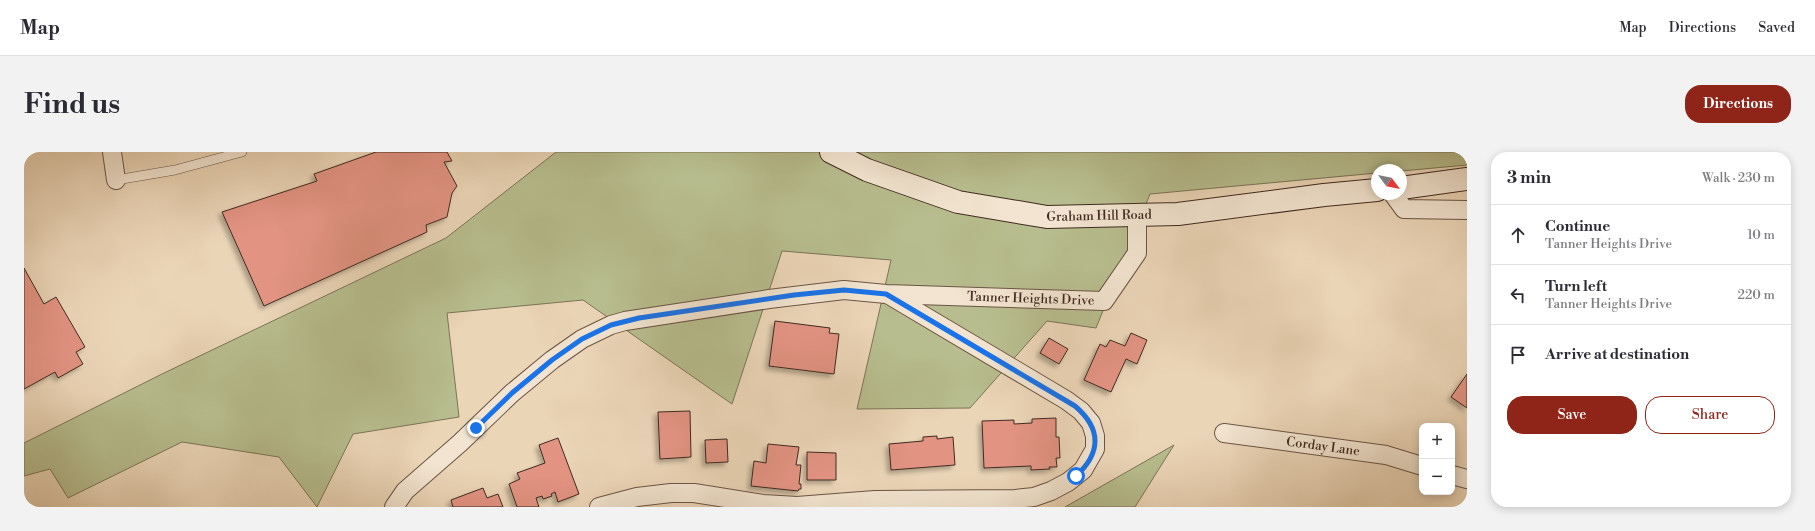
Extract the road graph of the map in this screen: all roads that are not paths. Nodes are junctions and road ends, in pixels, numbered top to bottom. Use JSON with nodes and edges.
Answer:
{"nodes":[{"id":1,"x":112,"y":152,"type":"edge"},
{"id":2,"x":242,"y":152,"type":"edge"},
{"id":3,"x":831,"y":152,"type":"edge"},
{"id":4,"x":1467,"y":179,"type":"edge"},
{"id":5,"x":116,"y":180,"type":"joint"},
{"id":6,"x":1407,"y":187,"type":"edge"},
{"id":7,"x":1371,"y":191,"type":"edge"},
{"id":8,"x":1397,"y":200,"type":"edge"},
{"id":9,"x":1467,"y":210,"type":"edge"},
{"id":10,"x":1137,"y":215,"type":"junction"},
{"id":11,"x":886,"y":294,"type":"junction"},
{"id":12,"x":1224,"y":433,"type":"dead end"},
{"id":13,"x":1419,"y":465,"type":"edge"},
{"id":14,"x":1455,"y":476,"type":"edge"},
{"id":15,"x":1467,"y":479,"type":"edge"},
{"id":16,"x":394,"y":507,"type":"edge"},
{"id":17,"x":599,"y":507,"type":"edge"}],
"edges":[{"from":1,"to":5,"type":"street"},
{"from":2,"to":5,"type":"lane"},
{"from":3,"to":10,"type":"main road","name":"Graham Hill Road"},
{"from":4,"to":6,"type":"main road"},
{"from":7,"to":10,"type":"main road","name":"Graham Hill Road"},
{"from":8,"to":9,"type":"street"},
{"from":10,"to":11,"type":"street","name":"Tanner Heights Drive"},
{"from":11,"to":16,"type":"street","name":"Tanner Heights Drive"},
{"from":11,"to":17,"type":"street","name":"Tanner Heights Drive"},
{"from":12,"to":13,"type":"street","name":"Corday Lane"},
{"from":14,"to":15,"type":"street"}]}
